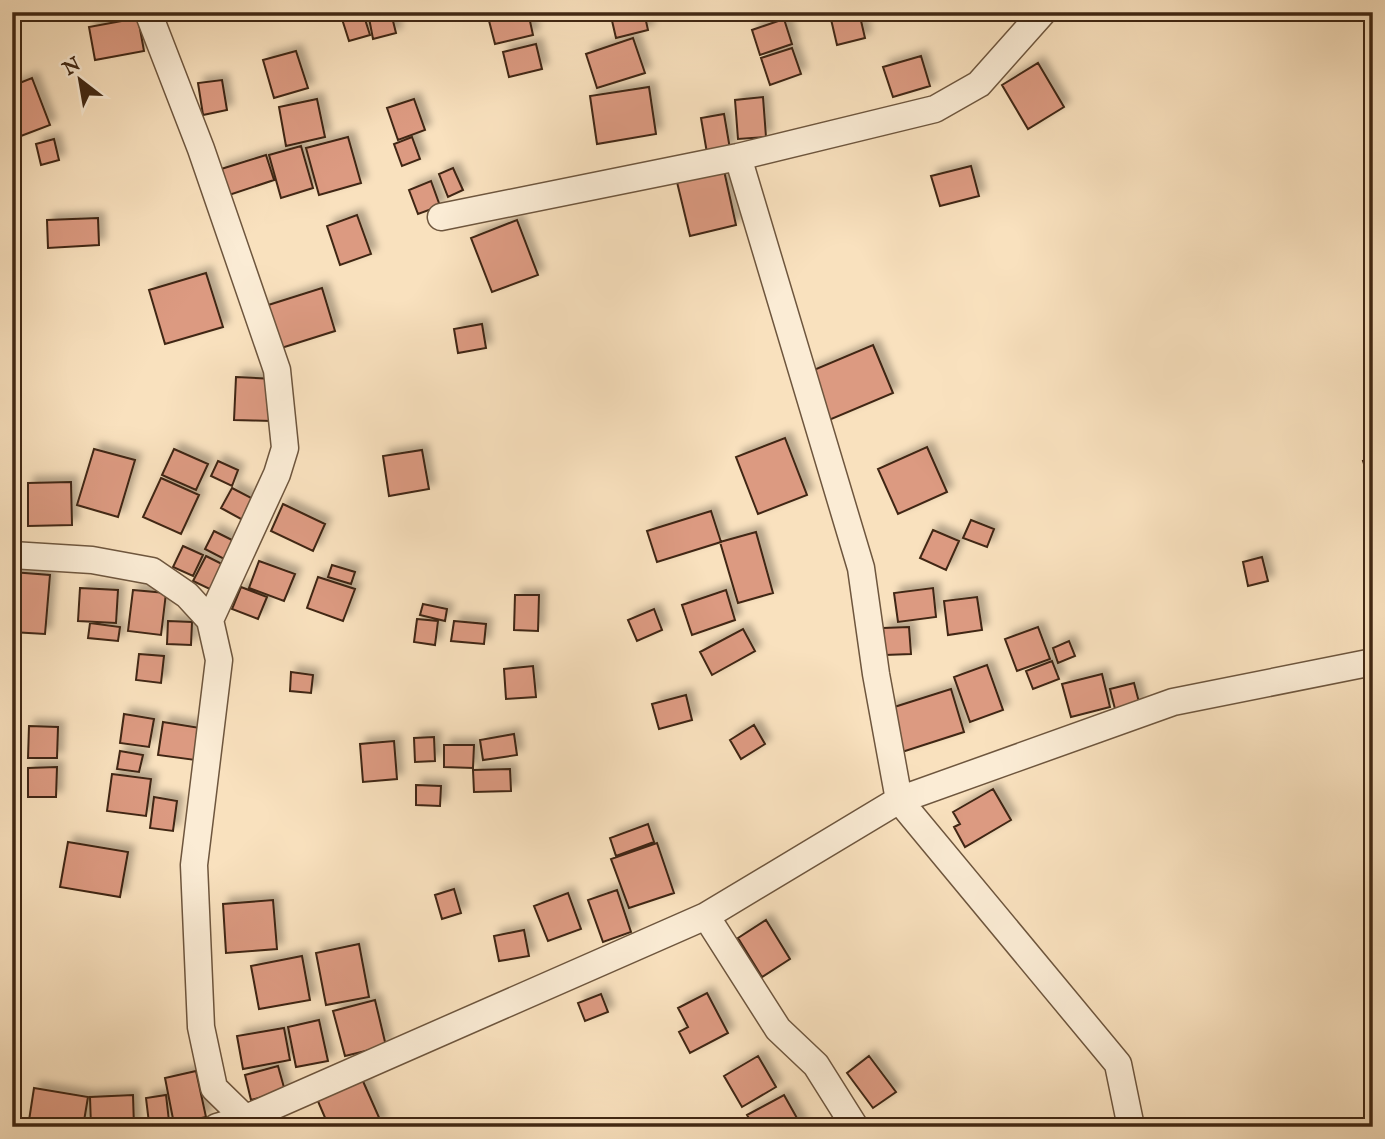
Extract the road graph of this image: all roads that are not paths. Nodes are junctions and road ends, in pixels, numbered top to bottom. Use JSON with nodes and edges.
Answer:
{"nodes":[{"id":1,"x":148,"y":12,"type":"edge"},
{"id":2,"x":1043,"y":12,"type":"edge"},
{"id":3,"x":738,"y":157,"type":"junction"},
{"id":4,"x":441,"y":217,"type":"dead end"},
{"id":5,"x":12,"y":555,"type":"edge"},
{"id":6,"x":210,"y":620,"type":"junction"},
{"id":7,"x":1373,"y":662,"type":"edge"},
{"id":8,"x":899,"y":800,"type":"junction"},
{"id":9,"x":706,"y":916,"type":"junction"},
{"id":10,"x":249,"y":1123,"type":"edge"},
{"id":11,"x":217,"y":1127,"type":"edge"},
{"id":12,"x":855,"y":1127,"type":"edge"},
{"id":13,"x":1130,"y":1127,"type":"edge"}],
"edges":[{"from":1,"to":6,"type":"street"},
{"from":2,"to":3,"type":"street"},
{"from":3,"to":4,"type":"street"},
{"from":3,"to":8,"type":"street"},
{"from":5,"to":6,"type":"street"},
{"from":6,"to":10,"type":"street"},
{"from":7,"to":8,"type":"street"},
{"from":8,"to":9,"type":"street"},
{"from":8,"to":13,"type":"street"},
{"from":9,"to":10,"type":"street"},
{"from":9,"to":12,"type":"street"},
{"from":10,"to":11,"type":"street"}]}
